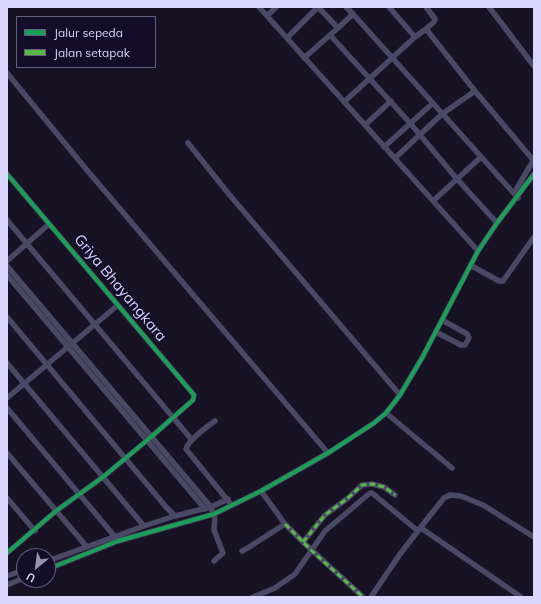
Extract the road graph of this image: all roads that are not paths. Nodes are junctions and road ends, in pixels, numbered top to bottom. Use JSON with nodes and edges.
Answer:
{"nodes":[{"id":1,"x":259,"y":7,"type":"edge"},
{"id":2,"x":276,"y":7,"type":"edge"},
{"id":3,"x":318,"y":7,"type":"edge"},
{"id":4,"x":346,"y":7,"type":"edge"},
{"id":5,"x":389,"y":7,"type":"edge"},
{"id":6,"x":426,"y":7,"type":"edge"},
{"id":7,"x":489,"y":7,"type":"edge"},
{"id":8,"x":353,"y":14,"type":"junction"},
{"id":9,"x":267,"y":16,"type":"junction"},
{"id":10,"x":338,"y":28,"type":"junction"},
{"id":11,"x":426,"y":29,"type":"junction"},
{"id":12,"x":330,"y":34,"type":"junction"},
{"id":13,"x":415,"y":37,"type":"junction"},
{"id":14,"x":286,"y":38,"type":"junction"},
{"id":15,"x":304,"y":58,"type":"junction"},
{"id":16,"x":393,"y":58,"type":"junction"},
{"id":17,"x":534,"y":66,"type":"edge"},
{"id":18,"x":7,"y":73,"type":"edge"},
{"id":19,"x":370,"y":78,"type":"junction"},
{"id":20,"x":475,"y":91,"type":"junction"},
{"id":21,"x":391,"y":101,"type":"junction"},
{"id":22,"x":344,"y":102,"type":"junction"},
{"id":23,"x":433,"y":103,"type":"junction"},
{"id":24,"x":442,"y":114,"type":"junction"},
{"id":25,"x":410,"y":123,"type":"junction"},
{"id":26,"x":365,"y":125,"type":"junction"},
{"id":27,"x":420,"y":135,"type":"junction"},
{"id":28,"x":188,"y":143,"type":"dead end"},
{"id":29,"x":384,"y":147,"type":"junction"},
{"id":30,"x":481,"y":157,"type":"junction"},
{"id":31,"x":394,"y":158,"type":"junction"},
{"id":32,"x":534,"y":161,"type":"edge"},
{"id":33,"x":7,"y":174,"type":"edge"},
{"id":34,"x":534,"y":174,"type":"edge"},
{"id":35,"x":457,"y":179,"type":"junction"},
{"id":36,"x":514,"y":192,"type":"junction"},
{"id":37,"x":518,"y":198,"type":"junction"},
{"id":38,"x":433,"y":200,"type":"junction"},
{"id":39,"x":7,"y":220,"type":"edge"},
{"id":40,"x":497,"y":223,"type":"junction"},
{"id":41,"x":49,"y":224,"type":"junction"},
{"id":42,"x":534,"y":237,"type":"edge"},
{"id":43,"x":27,"y":243,"type":"junction"},
{"id":44,"x":478,"y":251,"type":"junction"},
{"id":45,"x":7,"y":261,"type":"edge"},
{"id":46,"x":470,"y":265,"type":"junction"},
{"id":47,"x":7,"y":266,"type":"edge"},
{"id":48,"x":7,"y":275,"type":"edge"},
{"id":49,"x":118,"y":305,"type":"junction"},
{"id":50,"x":7,"y":317,"type":"edge"},
{"id":51,"x":442,"y":320,"type":"junction"},
{"id":52,"x":95,"y":324,"type":"junction"},
{"id":53,"x":436,"y":332,"type":"junction"},
{"id":54,"x":70,"y":344,"type":"junction"},
{"id":55,"x":7,"y":363,"type":"edge"},
{"id":56,"x":48,"y":364,"type":"junction"},
{"id":57,"x":25,"y":384,"type":"junction"},
{"id":58,"x":400,"y":395,"type":"junction"},
{"id":59,"x":7,"y":398,"type":"edge"},
{"id":60,"x":7,"y":408,"type":"edge"},
{"id":61,"x":386,"y":413,"type":"junction"},
{"id":62,"x":175,"y":417,"type":"junction"},
{"id":63,"x":216,"y":421,"type":"dead end"},
{"id":64,"x":149,"y":439,"type":"junction"},
{"id":65,"x":192,"y":440,"type":"junction"},
{"id":66,"x":7,"y":452,"type":"edge"},
{"id":67,"x":328,"y":453,"type":"junction"},
{"id":68,"x":126,"y":458,"type":"junction"},
{"id":69,"x":452,"y":468,"type":"dead end"},
{"id":70,"x":103,"y":477,"type":"junction"},
{"id":71,"x":261,"y":491,"type":"junction"},
{"id":72,"x":79,"y":494,"type":"junction"},
{"id":73,"x":395,"y":495,"type":"dead end"},
{"id":74,"x":7,"y":498,"type":"edge"},
{"id":75,"x":228,"y":499,"type":"junction"},
{"id":76,"x":232,"y":505,"type":"junction"},
{"id":77,"x":208,"y":508,"type":"junction"},
{"id":78,"x":56,"y":512,"type":"junction"},
{"id":79,"x":214,"y":514,"type":"junction"},
{"id":80,"x":175,"y":516,"type":"junction"},
{"id":81,"x":285,"y":524,"type":"junction"},
{"id":82,"x":144,"y":526,"type":"junction"},
{"id":83,"x":420,"y":530,"type":"junction"},
{"id":84,"x":35,"y":531,"type":"junction"},
{"id":85,"x":114,"y":536,"type":"junction"},
{"id":86,"x":534,"y":537,"type":"edge"},
{"id":87,"x":118,"y":542,"type":"junction"},
{"id":88,"x":303,"y":543,"type":"junction"},
{"id":89,"x":87,"y":547,"type":"junction"},
{"id":90,"x":8,"y":550,"type":"edge"},
{"id":91,"x":242,"y":551,"type":"dead end"},
{"id":92,"x":312,"y":551,"type":"junction"},
{"id":93,"x":56,"y":558,"type":"edge"},
{"id":94,"x":214,"y":561,"type":"dead end"},
{"id":95,"x":56,"y":566,"type":"edge"},
{"id":96,"x":253,"y":597,"type":"edge"},
{"id":97,"x":363,"y":597,"type":"edge"},
{"id":98,"x":371,"y":597,"type":"edge"},
{"id":99,"x":521,"y":597,"type":"edge"}],
"edges":[{"from":1,"to":9,"type":"street"},
{"from":2,"to":9,"type":"street"},
{"from":3,"to":10,"type":"street"},
{"from":3,"to":14,"type":"street"},
{"from":4,"to":8,"type":"street"},
{"from":5,"to":13,"type":"street"},
{"from":6,"to":11,"type":"street"},
{"from":7,"to":17,"type":"street"},
{"from":8,"to":10,"type":"street"},
{"from":8,"to":16,"type":"street"},
{"from":9,"to":14,"type":"street"},
{"from":10,"to":12,"type":"street"},
{"from":11,"to":13,"type":"street"},
{"from":11,"to":20,"type":"street"},
{"from":12,"to":15,"type":"street"},
{"from":12,"to":19,"type":"street"},
{"from":13,"to":16,"type":"street"},
{"from":14,"to":15,"type":"street"},
{"from":15,"to":22,"type":"street"},
{"from":16,"to":19,"type":"street"},
{"from":16,"to":23,"type":"street"},
{"from":18,"to":67,"type":"street"},
{"from":19,"to":21,"type":"street"},
{"from":19,"to":22,"type":"street"},
{"from":20,"to":24,"type":"street"},
{"from":20,"to":32,"type":"street"},
{"from":21,"to":25,"type":"street"},
{"from":21,"to":26,"type":"street"},
{"from":22,"to":26,"type":"street"},
{"from":23,"to":24,"type":"street"},
{"from":23,"to":25,"type":"street"},
{"from":24,"to":27,"type":"street"},
{"from":24,"to":30,"type":"street"},
{"from":25,"to":27,"type":"street"},
{"from":25,"to":29,"type":"street"},
{"from":26,"to":29,"type":"street"},
{"from":27,"to":31,"type":"street"},
{"from":27,"to":35,"type":"street"},
{"from":28,"to":58,"type":"street"},
{"from":29,"to":31,"type":"street"},
{"from":30,"to":35,"type":"street"},
{"from":30,"to":36,"type":"street"},
{"from":31,"to":38,"type":"street"},
{"from":32,"to":36,"type":"street"},
{"from":33,"to":41,"type":"street","name":"Griya Bhayangkara"},
{"from":34,"to":37,"type":"street"},
{"from":35,"to":38,"type":"street"},
{"from":35,"to":40,"type":"street"},
{"from":36,"to":37,"type":"street"},
{"from":37,"to":40,"type":"street"},
{"from":38,"to":44,"type":"street"},
{"from":39,"to":43,"type":"street"},
{"from":40,"to":44,"type":"street"},
{"from":41,"to":43,"type":"street"},
{"from":41,"to":49,"type":"street","name":"Griya Bhayangkara"},
{"from":42,"to":46,"type":"street"},
{"from":43,"to":45,"type":"street"},
{"from":43,"to":52,"type":"street"},
{"from":44,"to":46,"type":"street"},
{"from":46,"to":51,"type":"street"},
{"from":47,"to":54,"type":"street"},
{"from":48,"to":54,"type":"street"},
{"from":49,"to":52,"type":"street"},
{"from":49,"to":62,"type":"street","name":"Griya Bhayangkara"},
{"from":50,"to":56,"type":"street"},
{"from":51,"to":53,"type":"street"},
{"from":51,"to":53,"type":"street"},
{"from":52,"to":54,"type":"street"},
{"from":52,"to":62,"type":"street"},
{"from":53,"to":58,"type":"street"},
{"from":54,"to":56,"type":"street"},
{"from":54,"to":64,"type":"street"},
{"from":55,"to":57,"type":"street"},
{"from":56,"to":57,"type":"street"},
{"from":56,"to":68,"type":"street"},
{"from":57,"to":59,"type":"street"},
{"from":57,"to":70,"type":"street"},
{"from":58,"to":61,"type":"street"},
{"from":60,"to":72,"type":"street"},
{"from":61,"to":67,"type":"street"},
{"from":61,"to":69,"type":"street"},
{"from":62,"to":64,"type":"street","name":"Griya Bhayangkara"},
{"from":62,"to":65,"type":"street"},
{"from":63,"to":65,"type":"street"},
{"from":64,"to":68,"type":"street","name":"Griya Bhayangkara"},
{"from":64,"to":77,"type":"street"},
{"from":65,"to":75,"type":"street"},
{"from":66,"to":78,"type":"street"},
{"from":67,"to":71,"type":"street"},
{"from":68,"to":70,"type":"street","name":"Griya Bhayangkara"},
{"from":68,"to":80,"type":"street"},
{"from":70,"to":72,"type":"street","name":"Griya Bhayangkara"},
{"from":70,"to":82,"type":"street"},
{"from":71,"to":76,"type":"street"},
{"from":71,"to":81,"type":"street"},
{"from":72,"to":78,"type":"street","name":"Griya Bhayangkara"},
{"from":72,"to":85,"type":"street"},
{"from":73,"to":88,"type":"street"},
{"from":74,"to":84,"type":"street"},
{"from":75,"to":76,"type":"street"},
{"from":75,"to":77,"type":"street"},
{"from":76,"to":79,"type":"street"},
{"from":77,"to":79,"type":"street"},
{"from":77,"to":80,"type":"street"},
{"from":78,"to":84,"type":"street","name":"Griya Bhayangkara"},
{"from":78,"to":89,"type":"street"},
{"from":79,"to":87,"type":"street"},
{"from":79,"to":94,"type":"street"},
{"from":80,"to":82,"type":"street"},
{"from":81,"to":88,"type":"street"},
{"from":81,"to":91,"type":"street"},
{"from":82,"to":85,"type":"street"},
{"from":83,"to":86,"type":"street"},
{"from":83,"to":92,"type":"street"},
{"from":83,"to":98,"type":"street"},
{"from":83,"to":99,"type":"street"},
{"from":84,"to":90,"type":"street","name":"Griya Bhayangkara"},
{"from":85,"to":87,"type":"street"},
{"from":85,"to":89,"type":"street"},
{"from":87,"to":95,"type":"street"},
{"from":88,"to":92,"type":"street"},
{"from":89,"to":93,"type":"street"},
{"from":92,"to":96,"type":"street"},
{"from":92,"to":97,"type":"street"}]}
